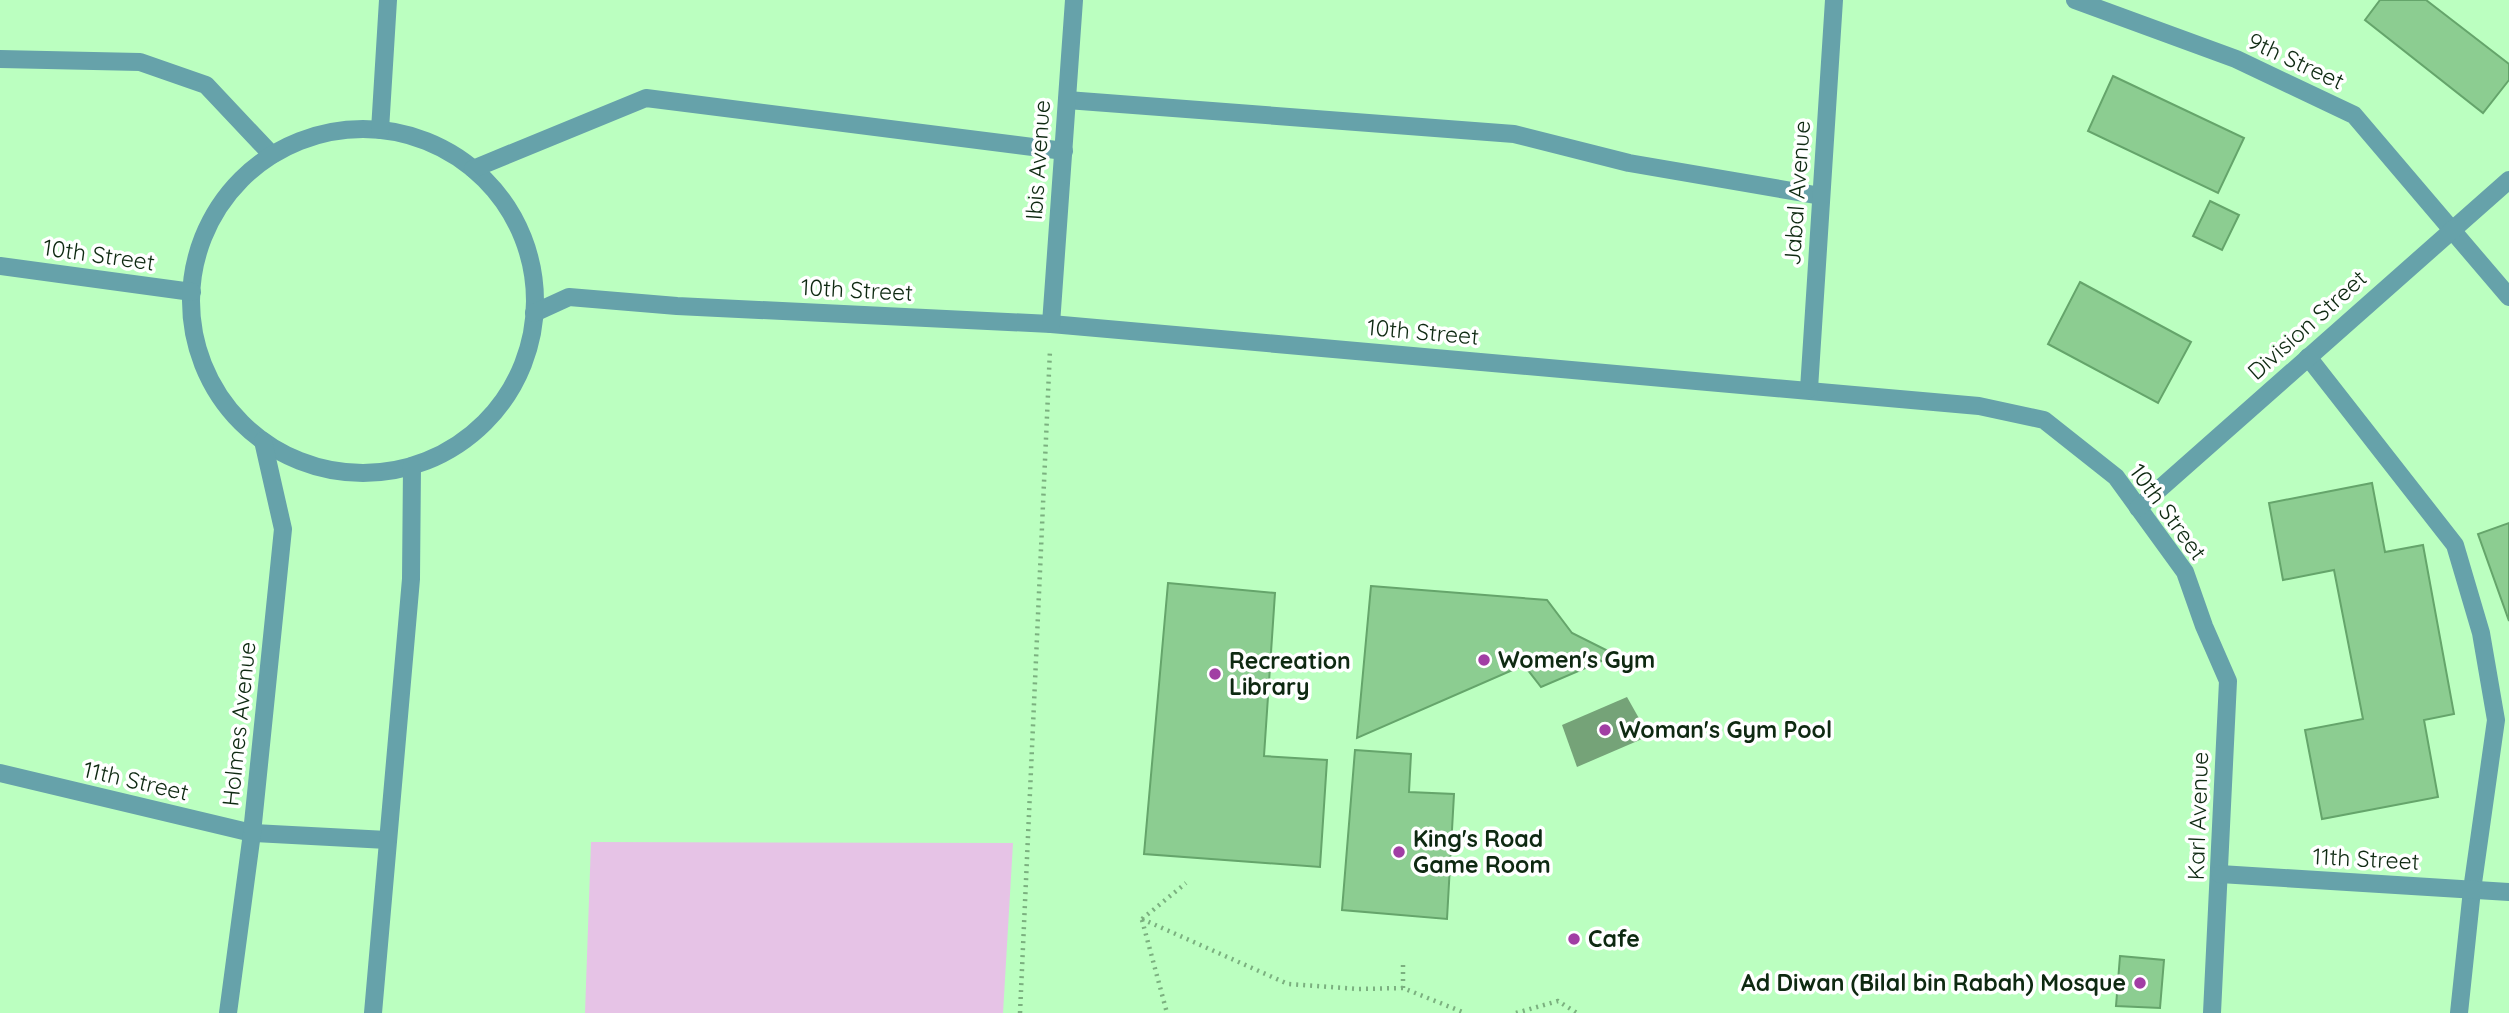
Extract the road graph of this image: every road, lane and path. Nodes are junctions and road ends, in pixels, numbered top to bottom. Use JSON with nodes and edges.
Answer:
{"nodes":[{"id":1,"x":388,"y":0,"type":"edge"},
{"id":2,"x":1074,"y":0,"type":"edge"},
{"id":3,"x":1834,"y":0,"type":"edge"},
{"id":4,"x":2075,"y":0,"type":"edge"},
{"id":5,"x":0,"y":59,"type":"edge"},
{"id":6,"x":1067,"y":100,"type":"junction"},
{"id":7,"x":380,"y":130,"type":"junction"},
{"id":8,"x":1063,"y":150,"type":"junction"},
{"id":9,"x":272,"y":155,"type":"junction"},
{"id":10,"x":473,"y":169,"type":"junction"},
{"id":11,"x":2509,"y":180,"type":"edge"},
{"id":12,"x":1821,"y":196,"type":"junction"},
{"id":13,"x":2451,"y":231,"type":"junction"},
{"id":14,"x":0,"y":266,"type":"edge"},
{"id":15,"x":192,"y":292,"type":"junction"},
{"id":16,"x":2509,"y":297,"type":"edge"},
{"id":17,"x":534,"y":313,"type":"junction"},
{"id":18,"x":1051,"y":324,"type":"junction"},
{"id":19,"x":2308,"y":357,"type":"junction"},
{"id":20,"x":1808,"y":389,"type":"junction"},
{"id":21,"x":262,"y":440,"type":"junction"},
{"id":22,"x":412,"y":466,"type":"junction"},
{"id":23,"x":2137,"y":508,"type":"junction"},
{"id":24,"x":2204,"y":626,"type":"joint"},
{"id":25,"x":0,"y":773,"type":"edge"},
{"id":26,"x":252,"y":833,"type":"junction"},
{"id":27,"x":387,"y":840,"type":"junction"},
{"id":28,"x":2220,"y":874,"type":"junction"},
{"id":29,"x":1186,"y":883,"type":"dead end"},
{"id":30,"x":2472,"y":890,"type":"junction"},
{"id":31,"x":2509,"y":892,"type":"edge"},
{"id":32,"x":1142,"y":919,"type":"junction"},
{"id":33,"x":1403,"y":960,"type":"dead end"},
{"id":34,"x":1403,"y":988,"type":"junction"},
{"id":35,"x":228,"y":1013,"type":"edge"},
{"id":36,"x":373,"y":1013,"type":"edge"},
{"id":37,"x":1020,"y":1013,"type":"edge"},
{"id":38,"x":1167,"y":1013,"type":"edge"},
{"id":39,"x":1465,"y":1013,"type":"edge"},
{"id":40,"x":1516,"y":1013,"type":"edge"},
{"id":41,"x":1577,"y":1013,"type":"edge"},
{"id":42,"x":2212,"y":1013,"type":"edge"},
{"id":43,"x":2459,"y":1013,"type":"edge"}],
"edges":[{"from":1,"to":7,"type":"street"},
{"from":2,"to":6,"type":"street","name":"Ibis Avenue"},
{"from":3,"to":12,"type":"street","name":"Jabal Avenue"},
{"from":4,"to":13,"type":"street","name":"9th Street"},
{"from":5,"to":9,"type":"street"},
{"from":6,"to":8,"type":"street","name":"Ibis Avenue"},
{"from":6,"to":12,"type":"street"},
{"from":7,"to":9,"type":"street"},
{"from":7,"to":10,"type":"street"},
{"from":8,"to":10,"type":"street"},
{"from":8,"to":18,"type":"street","name":"Ibis Avenue"},
{"from":9,"to":15,"type":"street"},
{"from":10,"to":17,"type":"street"},
{"from":11,"to":13,"type":"street","name":"Division Street"},
{"from":12,"to":20,"type":"street","name":"Jabal Avenue"},
{"from":13,"to":16,"type":"street","name":"9th Street"},
{"from":13,"to":19,"type":"street","name":"Division Street"},
{"from":14,"to":15,"type":"street","name":"10th Street"},
{"from":15,"to":21,"type":"street"},
{"from":17,"to":18,"type":"street","name":"10th Street"},
{"from":17,"to":22,"type":"street"},
{"from":18,"to":20,"type":"street","name":"10th Street"},
{"from":18,"to":37,"type":"path"},
{"from":19,"to":23,"type":"street","name":"Division Street"},
{"from":19,"to":30,"type":"street"},
{"from":20,"to":23,"type":"street","name":"10th Street"},
{"from":21,"to":22,"type":"street"},
{"from":21,"to":26,"type":"street","name":"Holmes Avenue"},
{"from":22,"to":27,"type":"street"},
{"from":23,"to":24,"type":"street","name":"10th Street"},
{"from":24,"to":28,"type":"street","name":"Karl Avenue"},
{"from":25,"to":26,"type":"street","name":"11th Street"},
{"from":26,"to":27,"type":"street","name":"11th Street"},
{"from":26,"to":35,"type":"street","name":"Holmes Avenue"},
{"from":27,"to":36,"type":"street"},
{"from":28,"to":30,"type":"street","name":"11th Street"},
{"from":28,"to":42,"type":"street","name":"Karl Avenue"},
{"from":29,"to":32,"type":"path"},
{"from":30,"to":31,"type":"street","name":"11th Street"},
{"from":30,"to":43,"type":"street"},
{"from":32,"to":34,"type":"path"},
{"from":32,"to":38,"type":"path"},
{"from":33,"to":34,"type":"path"},
{"from":34,"to":39,"type":"path"},
{"from":40,"to":41,"type":"path"}]}
